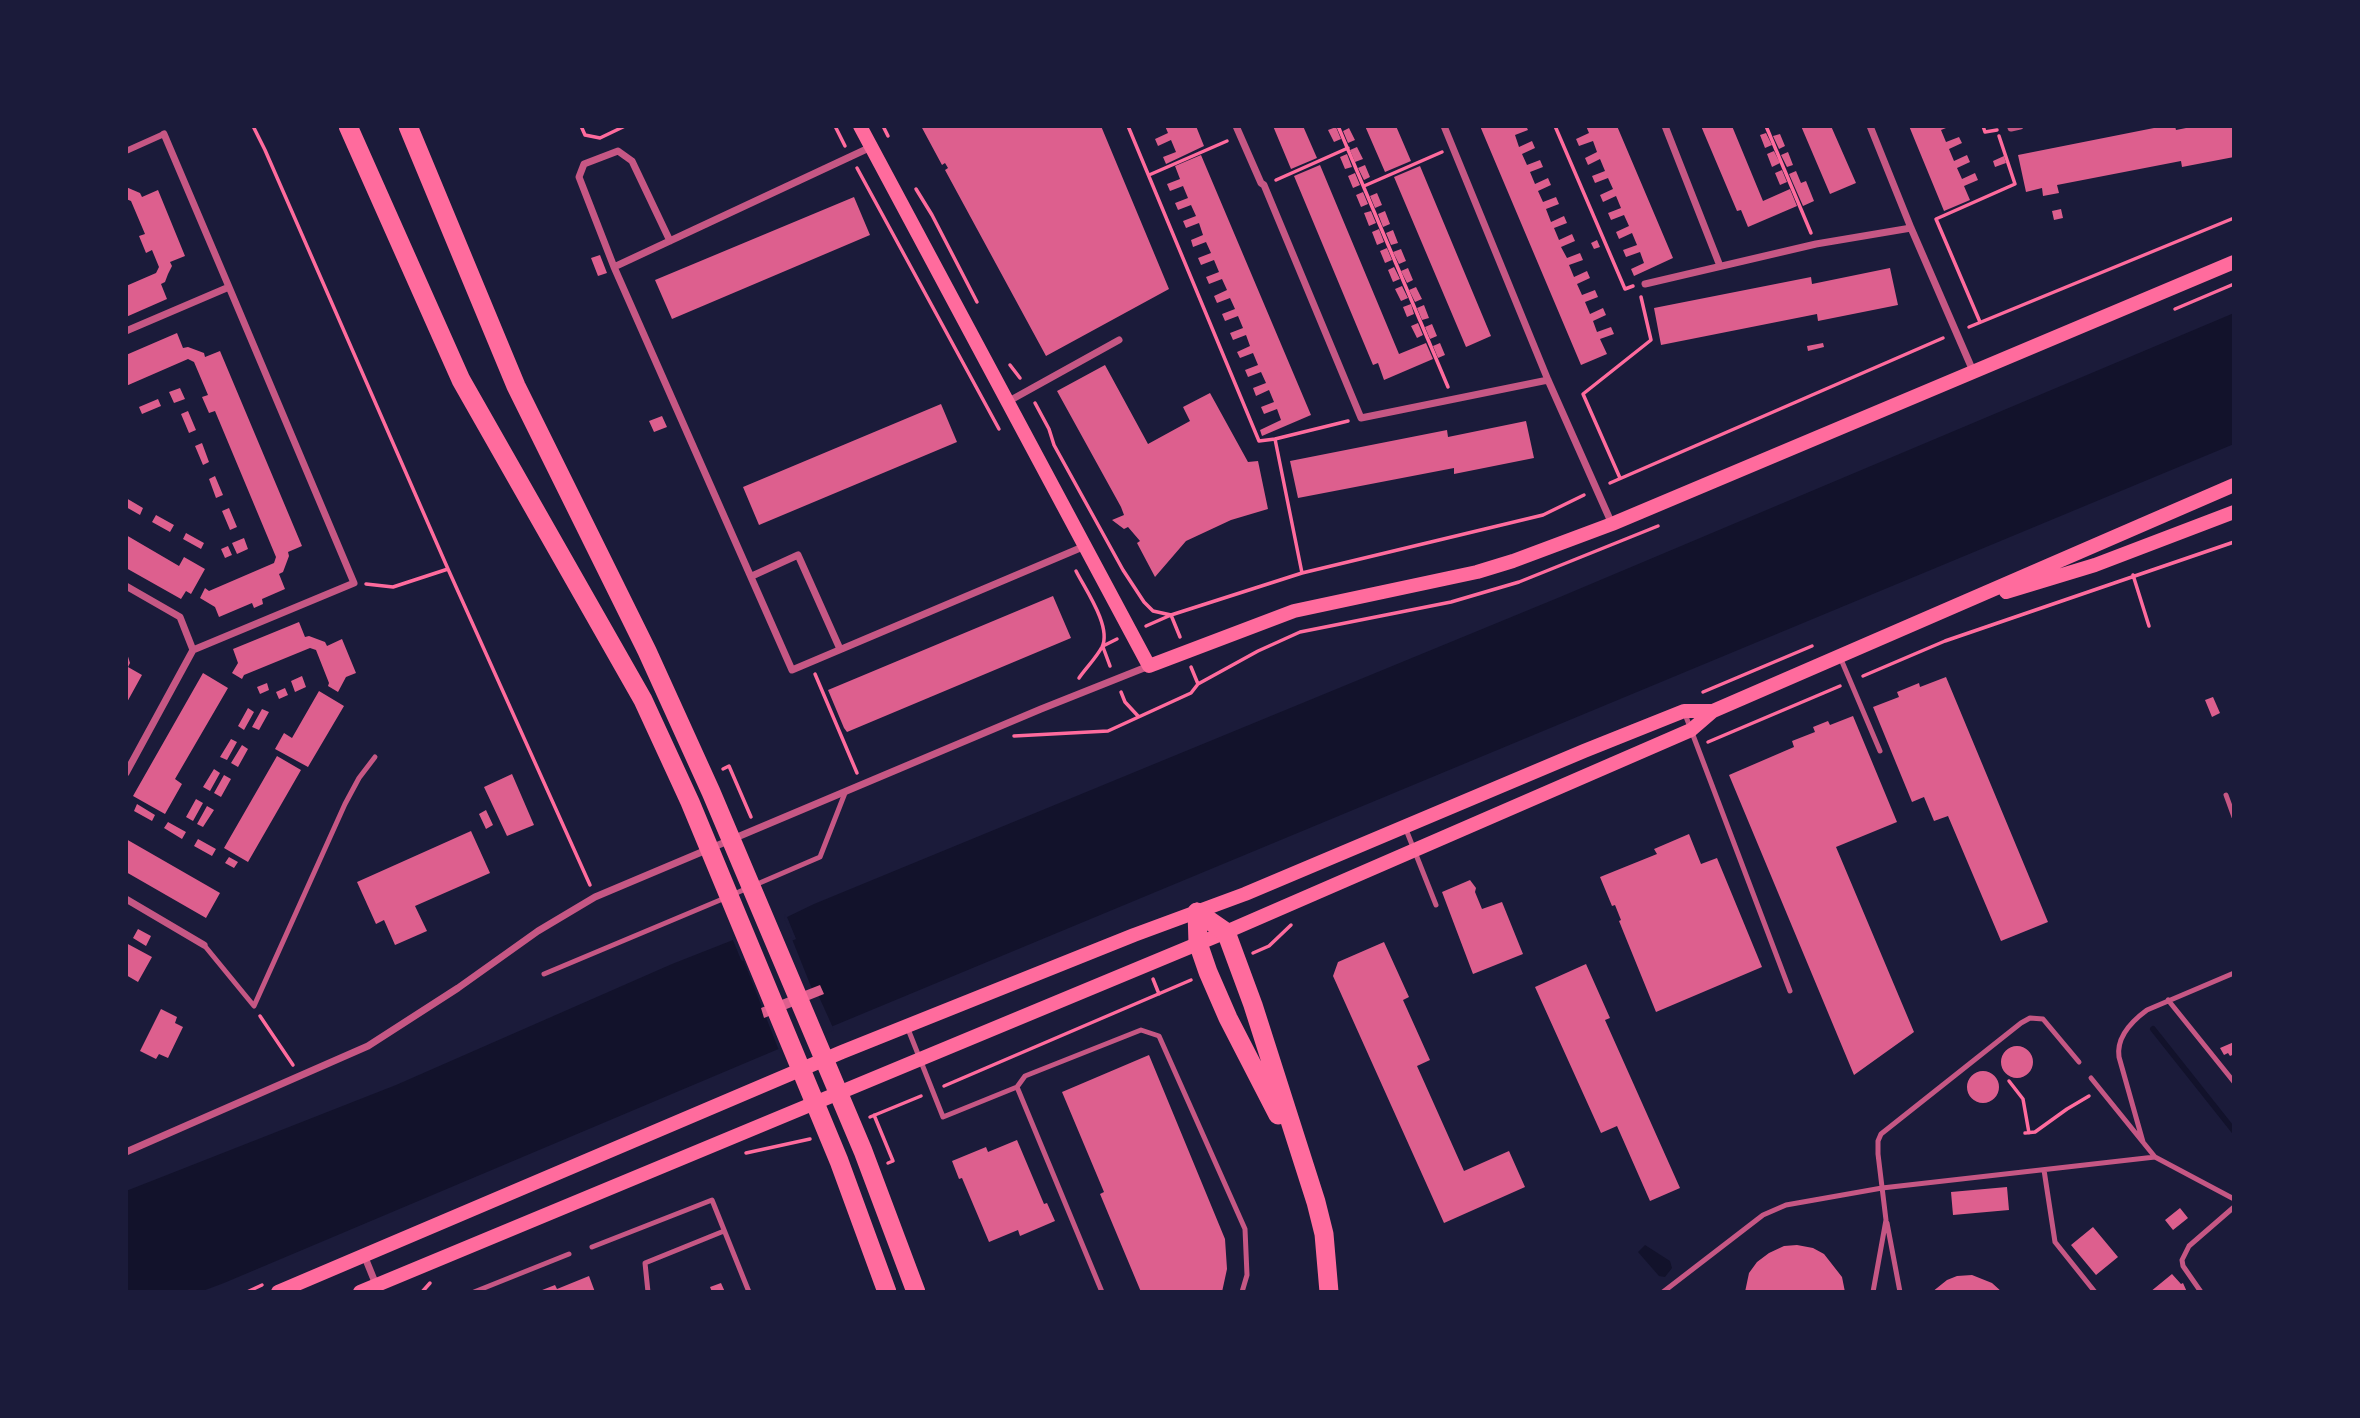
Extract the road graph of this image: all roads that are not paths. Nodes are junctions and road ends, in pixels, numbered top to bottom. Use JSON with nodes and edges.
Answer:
{"nodes":[{"id":1,"x":348,"y":126,"type":"edge"},
{"id":2,"x":408,"y":126,"type":"edge"},
{"id":3,"x":860,"y":126,"type":"edge"},
{"id":4,"x":1236,"y":126,"type":"edge"},
{"id":5,"x":1444,"y":126,"type":"edge"},
{"id":6,"x":1665,"y":126,"type":"edge"},
{"id":7,"x":1870,"y":126,"type":"edge"},
{"id":8,"x":164,"y":134,"type":"joint"},
{"id":9,"x":871,"y":147,"type":"junction"},
{"id":10,"x":126,"y":151,"type":"edge"},
{"id":11,"x":1911,"y":228,"type":"junction"},
{"id":12,"x":670,"y":241,"type":"junction"},
{"id":13,"x":2234,"y":262,"type":"edge"},
{"id":14,"x":1720,"y":266,"type":"junction"},
{"id":15,"x":614,"y":267,"type":"junction"},
{"id":16,"x":1642,"y":284,"type":"road end"},
{"id":17,"x":229,"y":287,"type":"junction"},
{"id":18,"x":126,"y":331,"type":"edge"},
{"id":19,"x":1119,"y":340,"type":"dead end"},
{"id":20,"x":1973,"y":371,"type":"junction"},
{"id":21,"x":1548,"y":380,"type":"junction"},
{"id":22,"x":1009,"y":401,"type":"junction"},
{"id":23,"x":2234,"y":485,"type":"edge"},
{"id":24,"x":2234,"y":512,"type":"edge"},
{"id":25,"x":1612,"y":523,"type":"junction"},
{"id":26,"x":1086,"y":546,"type":"junction"},
{"id":27,"x":752,"y":576,"type":"junction"},
{"id":28,"x":126,"y":586,"type":"edge"},
{"id":29,"x":1944,"y":611,"type":"junction"},
{"id":30,"x":841,"y":649,"type":"junction"},
{"id":31,"x":193,"y":650,"type":"junction"},
{"id":32,"x":1840,"y":655,"type":"junction"},
{"id":33,"x":1149,"y":666,"type":"junction"},
{"id":34,"x":1684,"y":711,"type":"junction"},
{"id":35,"x":1713,"y":711,"type":"junction"},
{"id":36,"x":1691,"y":730,"type":"junction"},
{"id":37,"x":1880,"y":751,"type":"dead end"},
{"id":38,"x":375,"y":757,"type":"dead end"},
{"id":39,"x":126,"y":773,"type":"edge"},
{"id":40,"x":845,"y":793,"type":"junction"},
{"id":41,"x":2225,"y":795,"type":"dead end"},
{"id":42,"x":2234,"y":817,"type":"edge"},
{"id":43,"x":1405,"y":827,"type":"junction"},
{"id":44,"x":1414,"y":852,"type":"junction"},
{"id":45,"x":126,"y":900,"type":"edge"},
{"id":46,"x":1436,"y":905,"type":"dead end"},
{"id":47,"x":1197,"y":912,"type":"junction"},
{"id":48,"x":1226,"y":932,"type":"junction"},
{"id":49,"x":1198,"y":943,"type":"junction"},
{"id":50,"x":204,"y":945,"type":"joint"},
{"id":51,"x":2234,"y":973,"type":"edge"},
{"id":52,"x":544,"y":974,"type":"dead end"},
{"id":53,"x":1790,"y":991,"type":"dead end"},
{"id":54,"x":2168,"y":1000,"type":"junction"},
{"id":55,"x":907,"y":1026,"type":"junction"},
{"id":56,"x":920,"y":1058,"type":"junction"},
{"id":57,"x":2078,"y":1062,"type":"dead end"},
{"id":58,"x":2091,"y":1078,"type":"dead end"},
{"id":59,"x":2234,"y":1083,"type":"edge"},
{"id":60,"x":1017,"y":1087,"type":"junction"},
{"id":61,"x":2143,"y":1142,"type":"junction"},
{"id":62,"x":126,"y":1152,"type":"edge"},
{"id":63,"x":2155,"y":1157,"type":"junction"},
{"id":64,"x":1304,"y":1166,"type":"junction"},
{"id":65,"x":2043,"y":1170,"type":"junction"},
{"id":66,"x":1882,"y":1188,"type":"junction"},
{"id":67,"x":2234,"y":1199,"type":"edge"},
{"id":68,"x":2234,"y":1207,"type":"edge"},
{"id":69,"x":1886,"y":1220,"type":"junction"},
{"id":70,"x":724,"y":1231,"type":"junction"},
{"id":71,"x":592,"y":1247,"type":"dead end"},
{"id":72,"x":364,"y":1254,"type":"junction"},
{"id":73,"x":569,"y":1254,"type":"dead end"},
{"id":74,"x":378,"y":1289,"type":"edge"},
{"id":75,"x":278,"y":1292,"type":"edge"},
{"id":76,"x":360,"y":1292,"type":"edge"},
{"id":77,"x":474,"y":1292,"type":"edge"},
{"id":78,"x":648,"y":1292,"type":"edge"},
{"id":79,"x":749,"y":1292,"type":"edge"},
{"id":80,"x":887,"y":1292,"type":"edge"},
{"id":81,"x":916,"y":1292,"type":"edge"},
{"id":82,"x":1102,"y":1292,"type":"edge"},
{"id":83,"x":1242,"y":1292,"type":"edge"},
{"id":84,"x":1329,"y":1292,"type":"edge"},
{"id":85,"x":1663,"y":1292,"type":"edge"},
{"id":86,"x":1873,"y":1292,"type":"edge"},
{"id":87,"x":1900,"y":1292,"type":"edge"},
{"id":88,"x":2095,"y":1292,"type":"edge"},
{"id":89,"x":2201,"y":1292,"type":"edge"}],
"edges":[{"from":1,"to":80,"type":"highway"},
{"from":2,"to":81,"type":"highway"},
{"from":3,"to":9,"type":"main road"},
{"from":4,"to":21,"type":"street"},
{"from":5,"to":21,"type":"street"},
{"from":6,"to":14,"type":"street"},
{"from":7,"to":11,"type":"street"},
{"from":8,"to":10,"type":"street"},
{"from":8,"to":17,"type":"street"},
{"from":9,"to":12,"type":"street"},
{"from":9,"to":22,"type":"main road"},
{"from":11,"to":14,"type":"street"},
{"from":11,"to":20,"type":"street"},
{"from":12,"to":15,"type":"street"},
{"from":12,"to":15,"type":"street"},
{"from":13,"to":20,"type":"main road"},
{"from":14,"to":16,"type":"street"},
{"from":15,"to":27,"type":"street"},
{"from":17,"to":18,"type":"street"},
{"from":17,"to":31,"type":"street"},
{"from":19,"to":22,"type":"street"},
{"from":20,"to":25,"type":"main road"},
{"from":21,"to":25,"type":"street"},
{"from":22,"to":26,"type":"main road"},
{"from":23,"to":29,"type":"main road"},
{"from":24,"to":29,"type":"main road"},
{"from":25,"to":33,"type":"main road"},
{"from":26,"to":30,"type":"street"},
{"from":26,"to":33,"type":"main road"},
{"from":27,"to":30,"type":"street"},
{"from":27,"to":30,"type":"street"},
{"from":28,"to":31,"type":"street"},
{"from":29,"to":32,"type":"main road"},
{"from":31,"to":39,"type":"street"},
{"from":32,"to":35,"type":"main road"},
{"from":32,"to":37,"type":"lane"},
{"from":33,"to":40,"type":"street"},
{"from":34,"to":35,"type":"main road"},
{"from":34,"to":36,"type":"lane"},
{"from":34,"to":43,"type":"main road"},
{"from":35,"to":36,"type":"main road"},
{"from":36,"to":44,"type":"main road"},
{"from":36,"to":53,"type":"lane"},
{"from":38,"to":50,"type":"lane"},
{"from":40,"to":52,"type":"lane"},
{"from":40,"to":62,"type":"street"},
{"from":41,"to":42,"type":"lane"},
{"from":43,"to":44,"type":"lane"},
{"from":43,"to":47,"type":"main road"},
{"from":44,"to":46,"type":"lane"},
{"from":44,"to":48,"type":"main road"},
{"from":45,"to":50,"type":"street"},
{"from":47,"to":48,"type":"highway"},
{"from":47,"to":49,"type":"highway"},
{"from":47,"to":55,"type":"main road"},
{"from":48,"to":49,"type":"main road"},
{"from":48,"to":64,"type":"highway"},
{"from":49,"to":56,"type":"main road"},
{"from":49,"to":64,"type":"highway"},
{"from":51,"to":54,"type":"lane"},
{"from":54,"to":59,"type":"lane"},
{"from":54,"to":61,"type":"lane"},
{"from":55,"to":56,"type":"lane"},
{"from":55,"to":72,"type":"main road"},
{"from":56,"to":60,"type":"lane"},
{"from":56,"to":74,"type":"main road"},
{"from":57,"to":66,"type":"lane"},
{"from":58,"to":61,"type":"lane"},
{"from":60,"to":82,"type":"lane"},
{"from":60,"to":83,"type":"lane"},
{"from":61,"to":63,"type":"lane"},
{"from":63,"to":65,"type":"lane"},
{"from":63,"to":67,"type":"lane"},
{"from":64,"to":84,"type":"highway"},
{"from":65,"to":66,"type":"lane"},
{"from":65,"to":88,"type":"lane"},
{"from":66,"to":69,"type":"lane"},
{"from":66,"to":85,"type":"lane"},
{"from":68,"to":89,"type":"lane"},
{"from":69,"to":86,"type":"lane"},
{"from":69,"to":87,"type":"lane"},
{"from":70,"to":71,"type":"lane"},
{"from":70,"to":78,"type":"lane"},
{"from":70,"to":79,"type":"lane"},
{"from":72,"to":74,"type":"street"},
{"from":72,"to":75,"type":"main road"},
{"from":73,"to":77,"type":"lane"},
{"from":74,"to":76,"type":"main road"}]}
